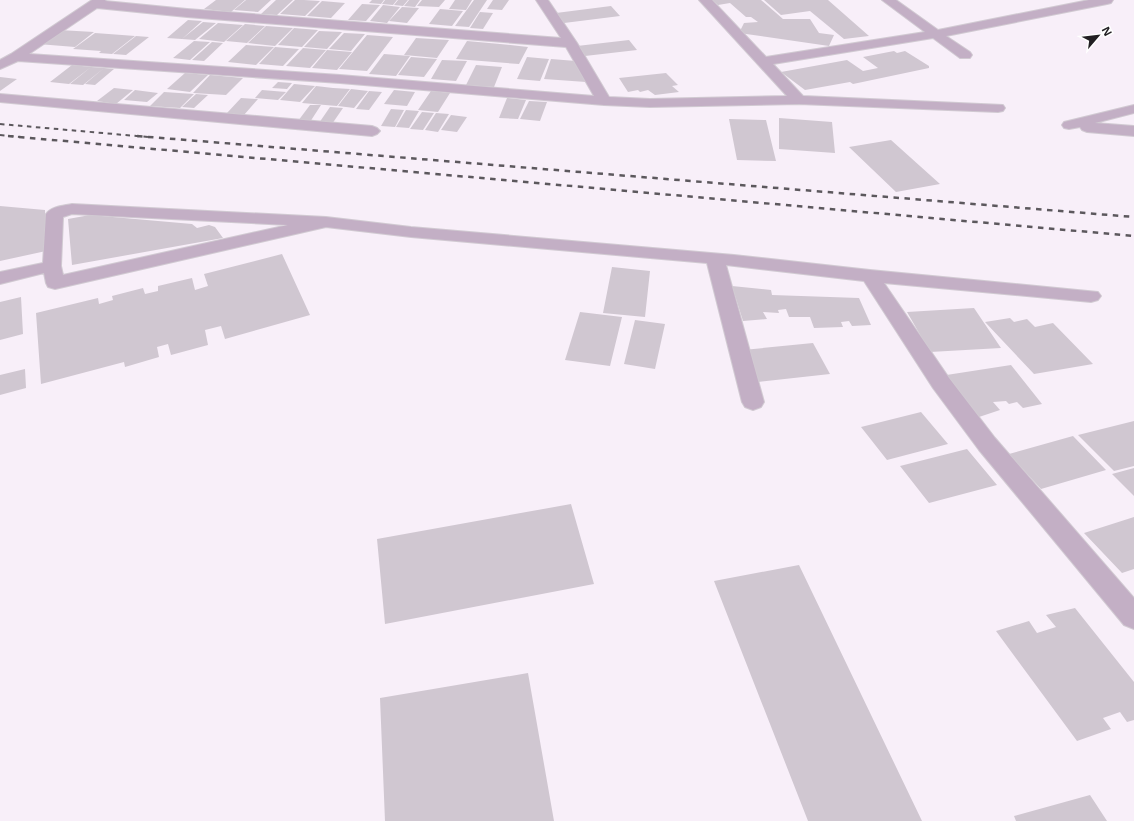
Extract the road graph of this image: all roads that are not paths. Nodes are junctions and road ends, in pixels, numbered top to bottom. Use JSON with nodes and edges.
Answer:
{"nodes":[{"id":1,"x":542,"y":0,"type":"edge"},
{"id":2,"x":705,"y":0,"type":"edge"},
{"id":3,"x":888,"y":0,"type":"edge"},
{"id":4,"x":1106,"y":0,"type":"edge"},
{"id":5,"x":98,"y":2,"type":"edge"},
{"id":6,"x":200,"y":4,"type":"dead end"},
{"id":7,"x":187,"y":13,"type":"junction"},
{"id":8,"x":936,"y":34,"type":"junction"},
{"id":9,"x":571,"y":43,"type":"junction"},
{"id":10,"x":965,"y":55,"type":"dead end"},
{"id":11,"x":16,"y":56,"type":"junction"},
{"id":12,"x":763,"y":62,"type":"junction"},
{"id":13,"x":0,"y":65,"type":"edge"},
{"id":14,"x":0,"y":98,"type":"edge"},
{"id":15,"x":799,"y":100,"type":"junction"},
{"id":16,"x":604,"y":102,"type":"junction"},
{"id":17,"x":998,"y":108,"type":"dead end"},
{"id":18,"x":1134,"y":109,"type":"edge"},
{"id":19,"x":372,"y":130,"type":"dead end"},
{"id":20,"x":1134,"y":132,"type":"edge"},
{"id":21,"x":326,"y":222,"type":"junction"},
{"id":22,"x":715,"y":259,"type":"junction"},
{"id":23,"x":52,"y":266,"type":"junction"},
{"id":24,"x":870,"y":276,"type":"junction"},
{"id":25,"x":0,"y":278,"type":"edge"},
{"id":26,"x":1091,"y":296,"type":"dead end"},
{"id":27,"x":753,"y":402,"type":"dead end"},
{"id":28,"x":1134,"y":616,"type":"edge"}],
"edges":[{"from":1,"to":9,"type":"street"},
{"from":2,"to":12,"type":"street"},
{"from":3,"to":8,"type":"street"},
{"from":4,"to":8,"type":"street"},
{"from":5,"to":7,"type":"street"},
{"from":5,"to":11,"type":"street"},
{"from":6,"to":7,"type":"street"},
{"from":7,"to":9,"type":"street"},
{"from":8,"to":10,"type":"street"},
{"from":8,"to":12,"type":"street"},
{"from":9,"to":16,"type":"street"},
{"from":11,"to":13,"type":"street"},
{"from":11,"to":16,"type":"street"},
{"from":12,"to":15,"type":"street"},
{"from":14,"to":19,"type":"street"},
{"from":15,"to":16,"type":"street"},
{"from":15,"to":17,"type":"street"},
{"from":18,"to":20,"type":"street"},
{"from":21,"to":22,"type":"street"},
{"from":21,"to":23,"type":"street"},
{"from":21,"to":23,"type":"street"},
{"from":22,"to":24,"type":"street"},
{"from":22,"to":27,"type":"street"},
{"from":23,"to":25,"type":"street"},
{"from":24,"to":26,"type":"street"},
{"from":24,"to":28,"type":"street"}]}
